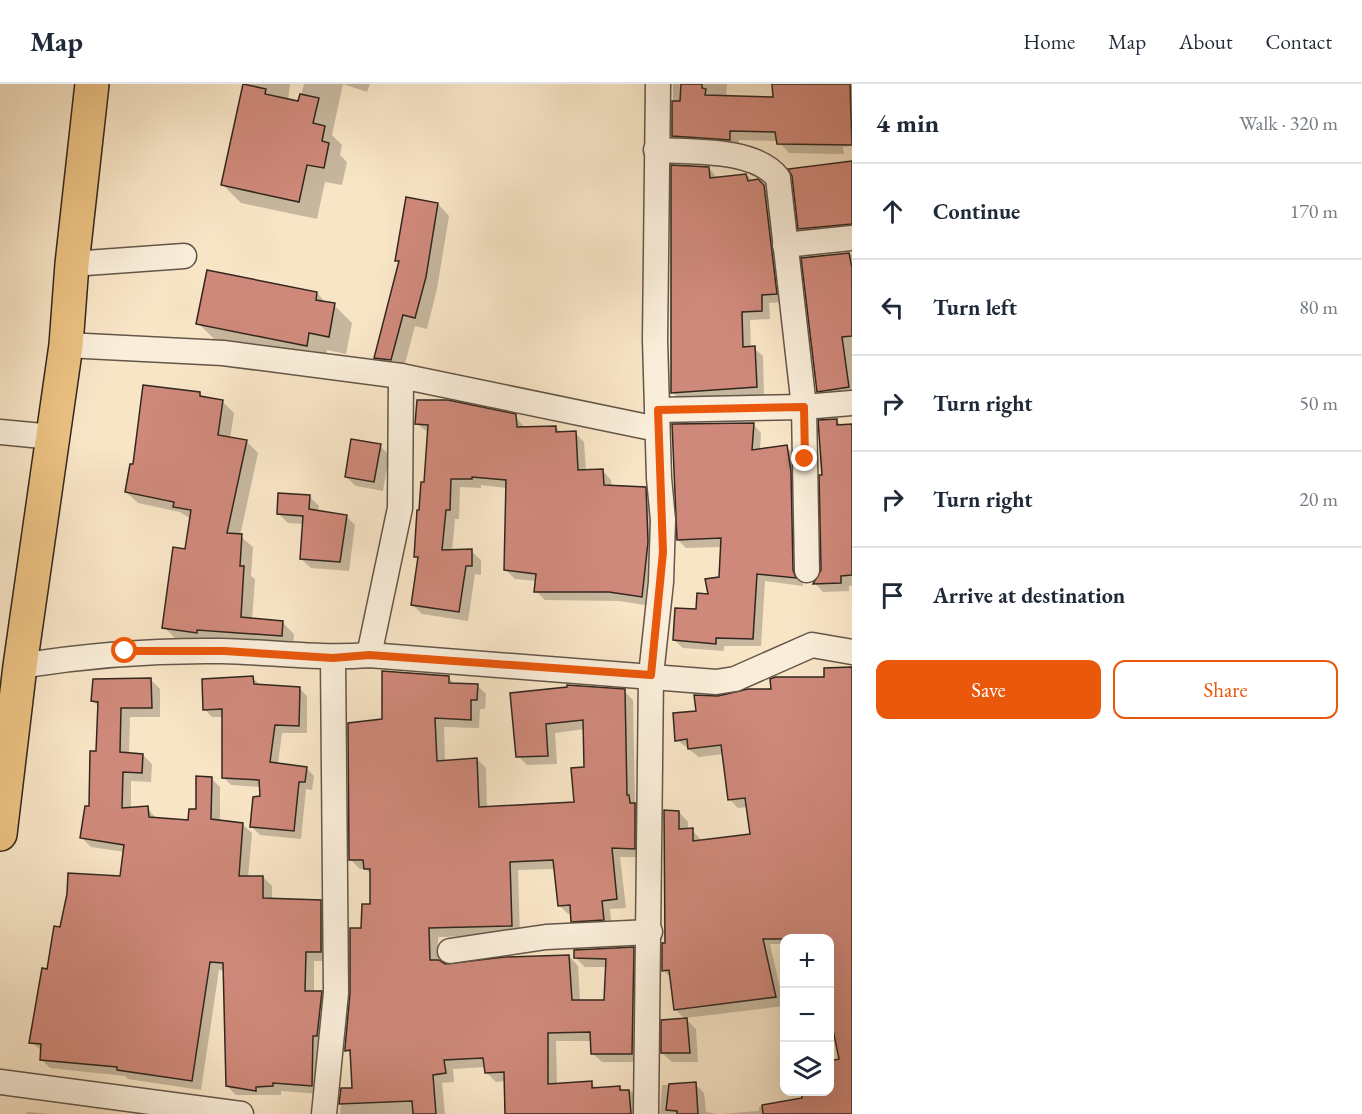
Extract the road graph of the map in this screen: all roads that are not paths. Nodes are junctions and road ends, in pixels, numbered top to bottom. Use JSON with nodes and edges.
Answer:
{"nodes":[{"id":1,"x":92,"y":84,"type":"edge"},
{"id":2,"x":658,"y":84,"type":"edge"},
{"id":3,"x":656,"y":150,"type":"junction"},
{"id":4,"x":852,"y":238,"type":"edge"},
{"id":5,"x":785,"y":245,"type":"junction"},
{"id":6,"x":184,"y":256,"type":"dead end"},
{"id":7,"x":72,"y":264,"type":"junction"},
{"id":8,"x":66,"y":345,"type":"junction"},
{"id":9,"x":401,"y":376,"type":"junction"},
{"id":10,"x":852,"y":403,"type":"edge"},
{"id":11,"x":804,"y":407,"type":"junction"},
{"id":12,"x":658,"y":420,"type":"junction"},
{"id":13,"x":0,"y":432,"type":"edge"},
{"id":14,"x":53,"y":437,"type":"junction"},
{"id":15,"x":807,"y":570,"type":"dead end"},
{"id":16,"x":852,"y":652,"type":"edge"},
{"id":17,"x":369,"y":655,"type":"junction"},
{"id":18,"x":333,"y":658,"type":"junction"},
{"id":19,"x":20,"y":666,"type":"junction"},
{"id":20,"x":651,"y":675,"type":"junction"},
{"id":21,"x":0,"y":834,"type":"edge"},
{"id":22,"x":650,"y":932,"type":"junction"},
{"id":23,"x":450,"y":951,"type":"dead end"},
{"id":24,"x":0,"y":1082,"type":"edge"},
{"id":25,"x":241,"y":1114,"type":"edge"},
{"id":26,"x":324,"y":1114,"type":"edge"},
{"id":27,"x":645,"y":1114,"type":"edge"}],
"edges":[{"from":1,"to":7,"type":"highway"},
{"from":2,"to":3,"type":"street"},
{"from":3,"to":5,"type":"street"},
{"from":3,"to":12,"type":"street"},
{"from":4,"to":5,"type":"street"},
{"from":5,"to":11,"type":"street"},
{"from":6,"to":7,"type":"street"},
{"from":7,"to":8,"type":"highway"},
{"from":8,"to":9,"type":"street"},
{"from":8,"to":14,"type":"highway"},
{"from":9,"to":12,"type":"street"},
{"from":9,"to":17,"type":"street"},
{"from":10,"to":11,"type":"street"},
{"from":11,"to":12,"type":"street"},
{"from":11,"to":15,"type":"street"},
{"from":12,"to":20,"type":"street"},
{"from":13,"to":14,"type":"street"},
{"from":14,"to":19,"type":"highway"},
{"from":16,"to":20,"type":"street"},
{"from":17,"to":18,"type":"street"},
{"from":17,"to":20,"type":"street"},
{"from":18,"to":19,"type":"street"},
{"from":18,"to":26,"type":"street"},
{"from":19,"to":21,"type":"highway"},
{"from":20,"to":22,"type":"street"},
{"from":22,"to":23,"type":"street"},
{"from":22,"to":27,"type":"street"},
{"from":24,"to":25,"type":"street"}]}
